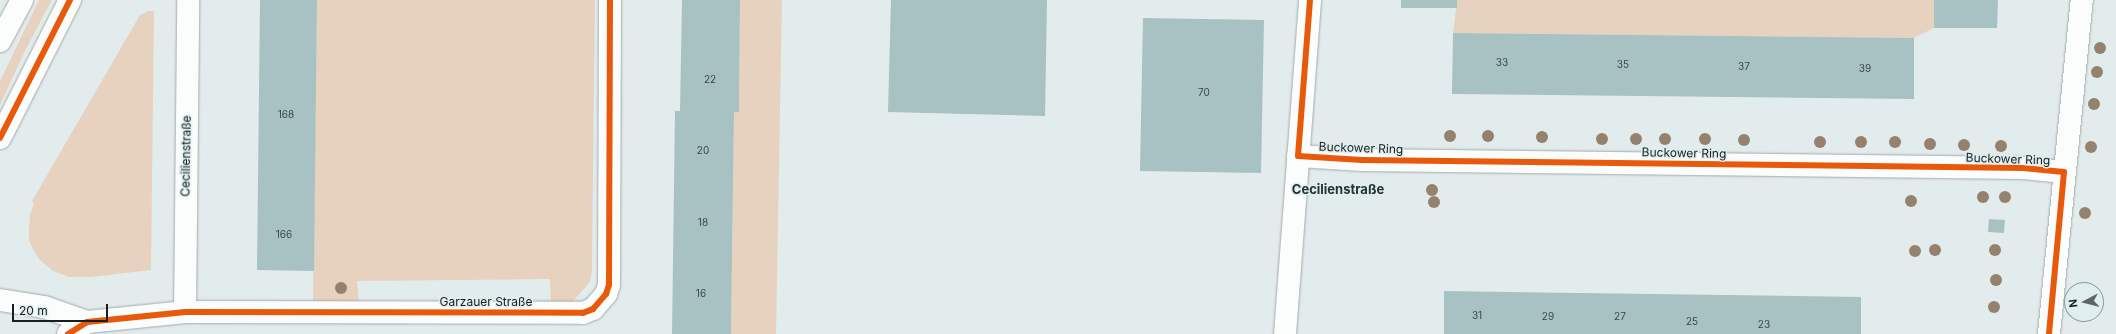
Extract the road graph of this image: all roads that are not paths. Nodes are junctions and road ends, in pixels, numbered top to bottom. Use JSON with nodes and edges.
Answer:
{"nodes":[{"id":1,"x":22,"y":0,"type":"edge"},
{"id":2,"x":70,"y":0,"type":"edge"},
{"id":3,"x":188,"y":0,"type":"edge"},
{"id":4,"x":610,"y":0,"type":"edge"},
{"id":5,"x":1310,"y":0,"type":"edge"},
{"id":6,"x":2082,"y":0,"type":"edge"},
{"id":7,"x":0,"y":41,"type":"edge"},
{"id":8,"x":0,"y":138,"type":"edge"},
{"id":9,"x":1298,"y":156,"type":"junction"},
{"id":10,"x":2064,"y":172,"type":"junction"},
{"id":11,"x":0,"y":300,"type":"edge"},
{"id":12,"x":185,"y":312,"type":"junction"},
{"id":13,"x":87,"y":322,"type":"junction"},
{"id":14,"x":68,"y":334,"type":"edge"},
{"id":15,"x":1285,"y":334,"type":"edge"},
{"id":16,"x":2049,"y":334,"type":"edge"}],
"edges":[{"from":1,"to":7,"type":"street"},
{"from":2,"to":8,"type":"street"},
{"from":3,"to":12,"type":"street","name":"Cecilienstraße"},
{"from":4,"to":12,"type":"street","name":"Garzauer Straße"},
{"from":5,"to":9,"type":"street"},
{"from":6,"to":10,"type":"street","name":"Buckower Ring"},
{"from":9,"to":10,"type":"street","name":"Buckower Ring"},
{"from":9,"to":15,"type":"street"},
{"from":10,"to":16,"type":"street","name":"Buckower Ring"},
{"from":11,"to":13,"type":"street","name":"Garzauer Straße"},
{"from":12,"to":13,"type":"street","name":"Garzauer Straße"},
{"from":13,"to":14,"type":"street","name":"Garzauer Straße"}]}
